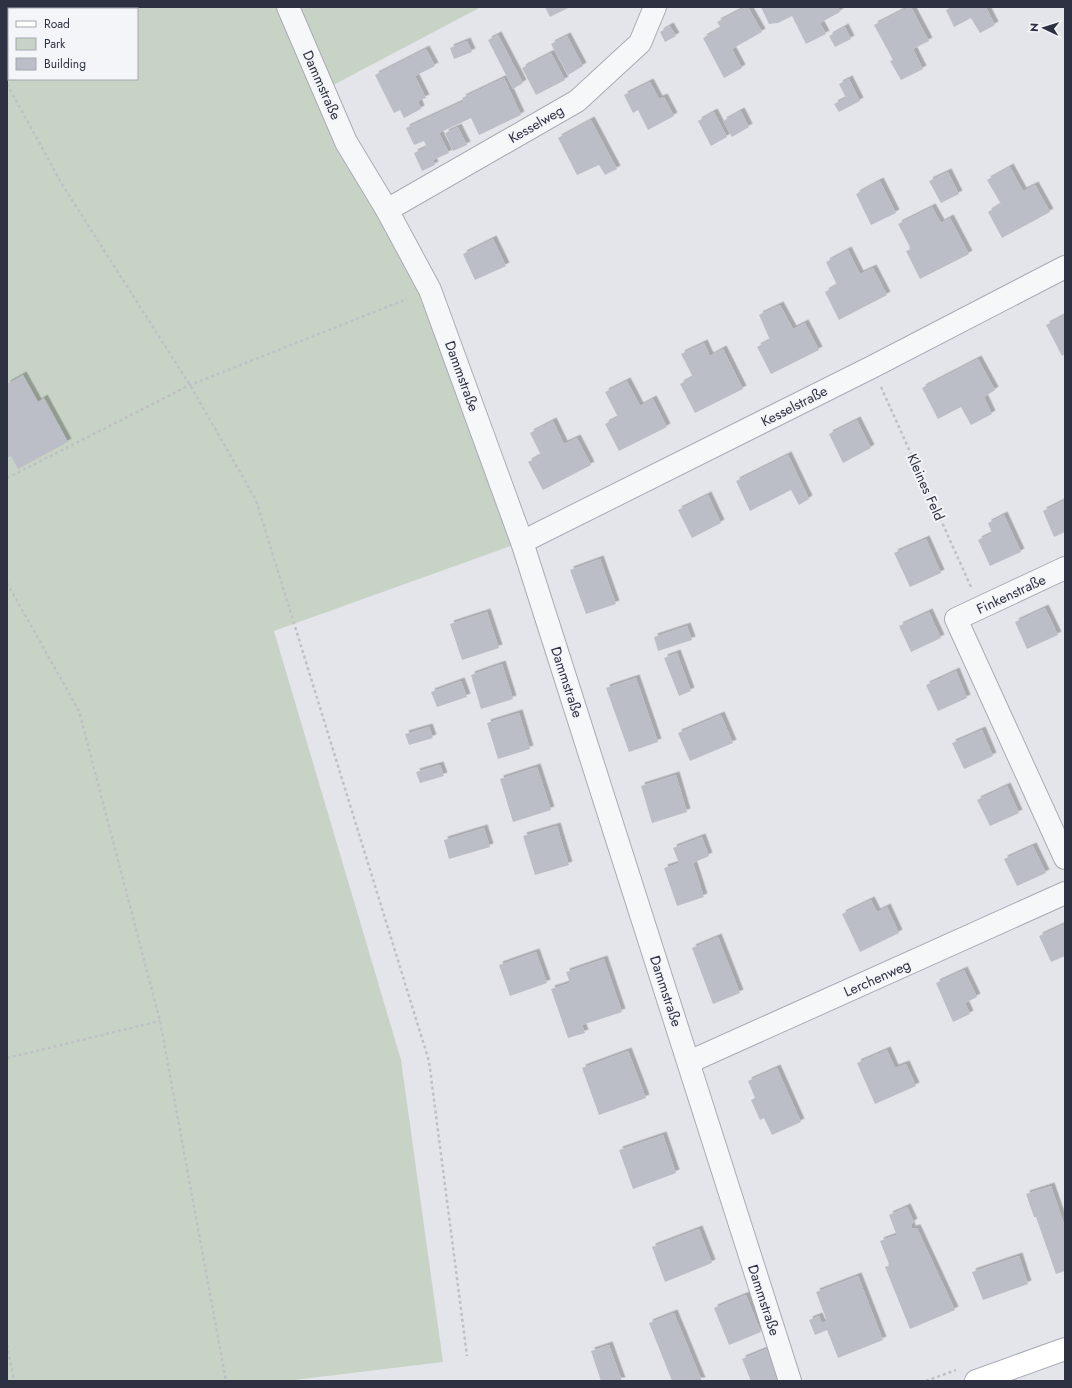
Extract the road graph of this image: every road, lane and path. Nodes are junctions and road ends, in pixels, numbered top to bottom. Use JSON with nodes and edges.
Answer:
{"nodes":[{"id":1,"x":288,"y":7,"type":"edge"},
{"id":2,"x":655,"y":7,"type":"edge"},
{"id":3,"x":7,"y":84,"type":"edge"},
{"id":4,"x":387,"y":210,"type":"junction"},
{"id":5,"x":1065,"y":267,"type":"edge"},
{"id":6,"x":430,"y":290,"type":"junction"},
{"id":7,"x":872,"y":367,"type":"junction"},
{"id":8,"x":190,"y":386,"type":"junction"},
{"id":9,"x":7,"y":478,"type":"edge"},
{"id":10,"x":522,"y":542,"type":"junction"},
{"id":11,"x":1065,"y":568,"type":"edge"},
{"id":12,"x":7,"y":583,"type":"edge"},
{"id":13,"x":981,"y":608,"type":"junction"},
{"id":14,"x":1063,"y":849,"type":"edge"},
{"id":15,"x":1065,"y":893,"type":"edge"},
{"id":16,"x":160,"y":1021,"type":"junction"},
{"id":17,"x":7,"y":1058,"type":"edge"},
{"id":18,"x":688,"y":1062,"type":"junction"},
{"id":19,"x":7,"y":1345,"type":"edge"},
{"id":20,"x":1065,"y":1348,"type":"edge"},
{"id":21,"x":467,"y":1356,"type":"dead end"},
{"id":22,"x":14,"y":1381,"type":"edge"},
{"id":23,"x":226,"y":1381,"type":"edge"},
{"id":24,"x":790,"y":1381,"type":"edge"},
{"id":25,"x":976,"y":1381,"type":"edge"}],
"edges":[{"from":1,"to":4,"type":"street","name":"Dammstraße"},
{"from":2,"to":4,"type":"street","name":"Kesselweg"},
{"from":3,"to":8,"type":"path"},
{"from":4,"to":6,"type":"street","name":"Dammstraße"},
{"from":5,"to":7,"type":"street","name":"Kesselstraße"},
{"from":6,"to":8,"type":"path"},
{"from":6,"to":10,"type":"street","name":"Dammstraße"},
{"from":7,"to":10,"type":"street","name":"Kesselstraße"},
{"from":7,"to":13,"type":"path","name":"Kleines Feld"},
{"from":8,"to":9,"type":"path"},
{"from":8,"to":21,"type":"path"},
{"from":10,"to":18,"type":"street","name":"Dammstraße"},
{"from":11,"to":13,"type":"street","name":"Finkenstraße"},
{"from":12,"to":16,"type":"path"},
{"from":13,"to":14,"type":"street","name":"Finkenstraße"},
{"from":15,"to":18,"type":"street","name":"Lerchenweg"},
{"from":16,"to":17,"type":"path"},
{"from":16,"to":23,"type":"path"},
{"from":18,"to":24,"type":"street","name":"Dammstraße"},
{"from":19,"to":22,"type":"path"},
{"from":20,"to":25,"type":"main road"}]}
